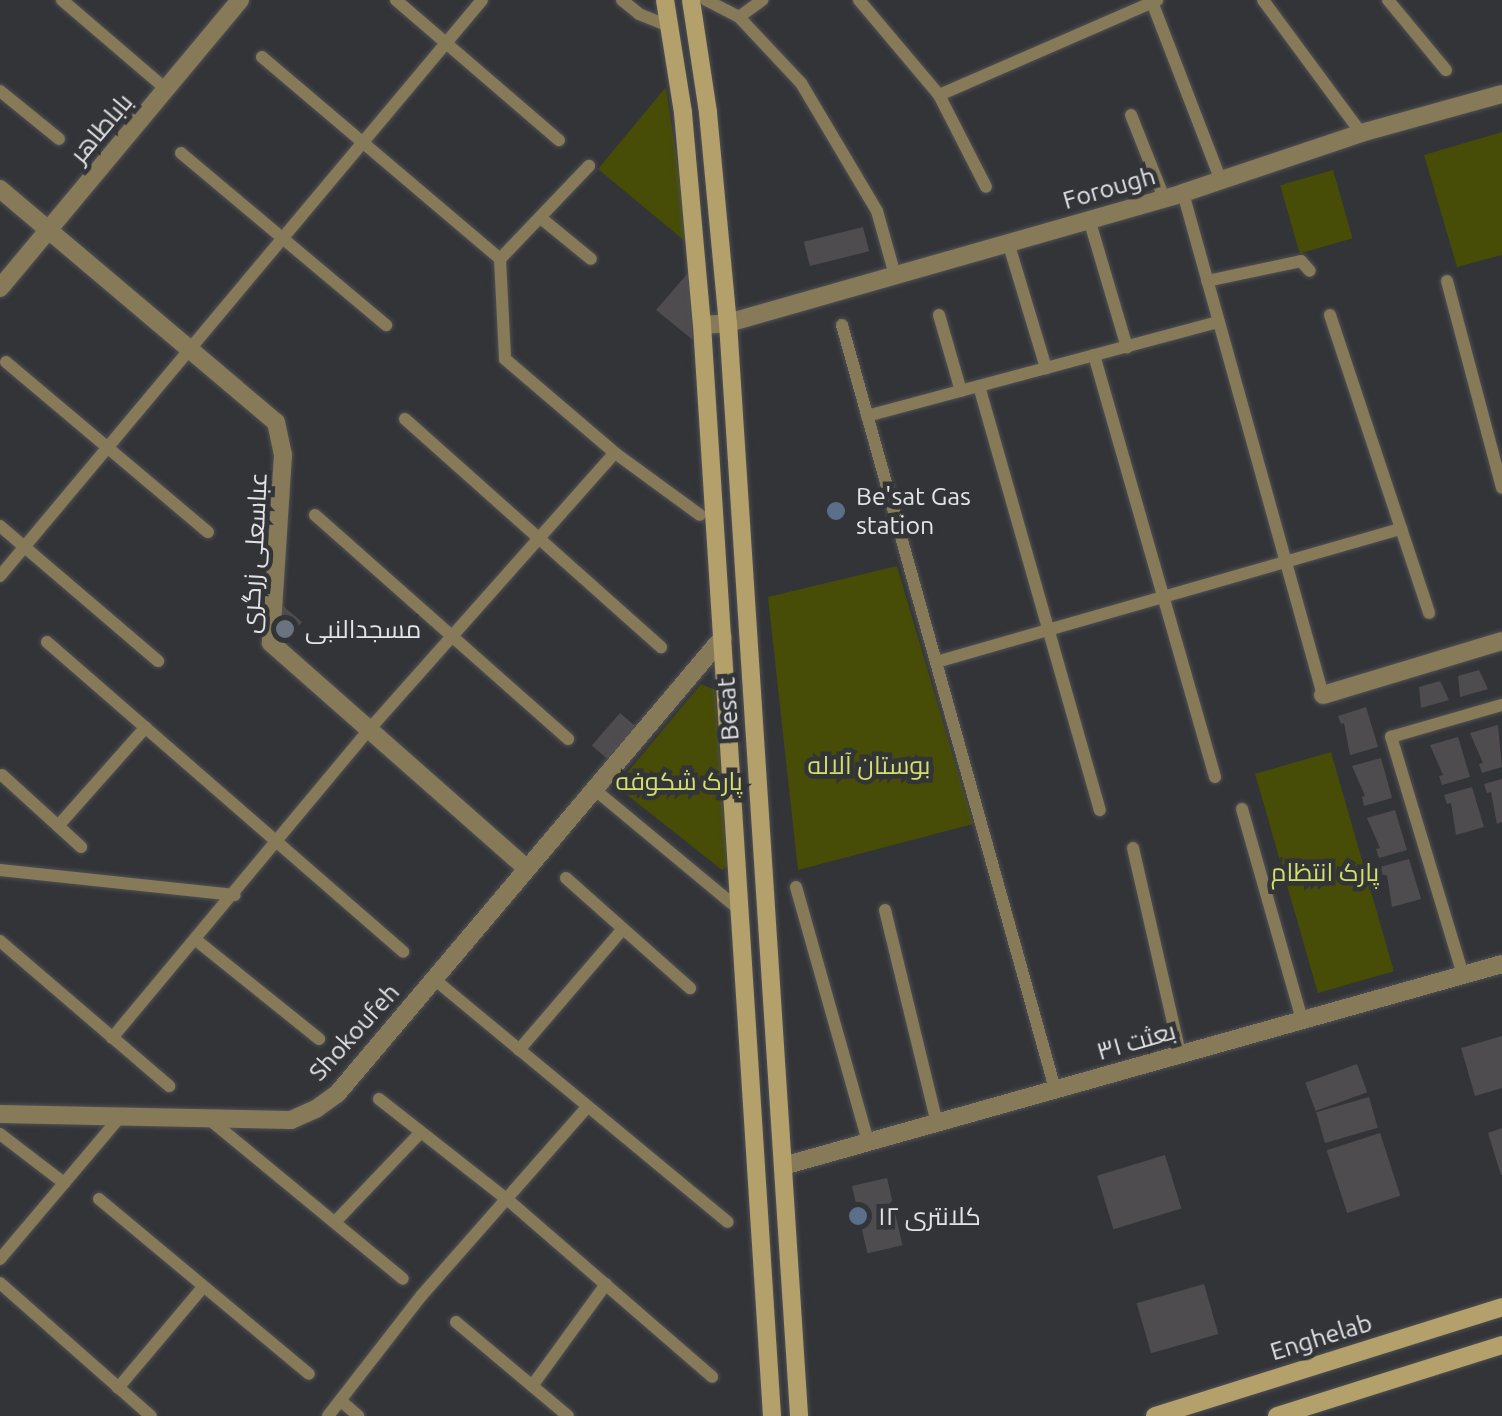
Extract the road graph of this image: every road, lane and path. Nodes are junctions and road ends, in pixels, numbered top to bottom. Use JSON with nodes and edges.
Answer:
{"nodes":[{"id":1,"x":62,"y":0,"type":"edge"},
{"id":2,"x":240,"y":0,"type":"edge"},
{"id":3,"x":396,"y":0,"type":"edge"},
{"id":4,"x":482,"y":0,"type":"edge"},
{"id":5,"x":622,"y":0,"type":"edge"},
{"id":6,"x":665,"y":0,"type":"edge"},
{"id":7,"x":691,"y":0,"type":"edge"},
{"id":8,"x":706,"y":0,"type":"edge"},
{"id":9,"x":762,"y":0,"type":"edge"},
{"id":10,"x":860,"y":0,"type":"edge"},
{"id":11,"x":1263,"y":0,"type":"edge"},
{"id":12,"x":1388,"y":0,"type":"edge"},
{"id":13,"x":1155,"y":1,"type":"edge"},
{"id":14,"x":739,"y":17,"type":"junction"},
{"id":15,"x":669,"y":26,"type":"junction"},
{"id":16,"x":445,"y":42,"type":"junction"},
{"id":17,"x":262,"y":58,"type":"dead end"},
{"id":18,"x":1446,"y":70,"type":"dead end"},
{"id":19,"x":166,"y":89,"type":"junction"},
{"id":20,"x":0,"y":91,"type":"edge"},
{"id":21,"x":1502,"y":94,"type":"edge"},
{"id":22,"x":938,"y":95,"type":"junction"},
{"id":23,"x":1131,"y":115,"type":"dead end"},
{"id":24,"x":1361,"y":133,"type":"junction"},
{"id":25,"x":59,"y":140,"type":"dead end"},
{"id":26,"x":559,"y":140,"type":"dead end"},
{"id":27,"x":362,"y":142,"type":"junction"},
{"id":28,"x":181,"y":154,"type":"dead end"},
{"id":29,"x":589,"y":166,"type":"dead end"},
{"id":30,"x":1221,"y":181,"type":"junction"},
{"id":31,"x":986,"y":187,"type":"dead end"},
{"id":32,"x":0,"y":190,"type":"edge"},
{"id":33,"x":1174,"y":196,"type":"junction"},
{"id":34,"x":542,"y":219,"type":"junction"},
{"id":35,"x":1089,"y":219,"type":"junction"},
{"id":36,"x":49,"y":230,"type":"junction"},
{"id":37,"x":282,"y":238,"type":"junction"},
{"id":38,"x":1008,"y":242,"type":"junction"},
{"id":39,"x":500,"y":259,"type":"junction"},
{"id":40,"x":591,"y":259,"type":"dead end"},
{"id":41,"x":1310,"y":271,"type":"dead end"},
{"id":42,"x":894,"y":275,"type":"junction"},
{"id":43,"x":1208,"y":281,"type":"junction"},
{"id":44,"x":1447,"y":282,"type":"dead end"},
{"id":45,"x":0,"y":288,"type":"edge"},
{"id":46,"x":1330,"y":314,"type":"dead end"},
{"id":47,"x":939,"y":316,"type":"dead end"},
{"id":48,"x":1219,"y":322,"type":"junction"},
{"id":49,"x":728,"y":323,"type":"junction"},
{"id":50,"x":702,"y":325,"type":"junction"},
{"id":51,"x":842,"y":325,"type":"dead end"},
{"id":52,"x":386,"y":326,"type":"dead end"},
{"id":53,"x":1127,"y":346,"type":"junction"},
{"id":54,"x":191,"y":347,"type":"junction"},
{"id":55,"x":1094,"y":356,"type":"junction"},
{"id":56,"x":6,"y":362,"type":"dead end"},
{"id":57,"x":1046,"y":368,"type":"junction"},
{"id":58,"x":979,"y":386,"type":"junction"},
{"id":59,"x":961,"y":391,"type":"junction"},
{"id":60,"x":867,"y":416,"type":"junction"},
{"id":61,"x":406,"y":419,"type":"dead end"},
{"id":62,"x":107,"y":448,"type":"junction"},
{"id":63,"x":614,"y":452,"type":"junction"},
{"id":64,"x":1502,"y":488,"type":"edge"},
{"id":65,"x":315,"y":515,"type":"dead end"},
{"id":66,"x":700,"y":515,"type":"dead end"},
{"id":67,"x":0,"y":526,"type":"edge"},
{"id":68,"x":1401,"y":529,"type":"junction"},
{"id":69,"x":208,"y":532,"type":"dead end"},
{"id":70,"x":541,"y":536,"type":"junction"},
{"id":71,"x":24,"y":546,"type":"junction"},
{"id":72,"x":1286,"y":565,"type":"junction"},
{"id":73,"x":0,"y":576,"type":"edge"},
{"id":74,"x":1164,"y":600,"type":"junction"},
{"id":75,"x":1429,"y":613,"type":"dead end"},
{"id":76,"x":1049,"y":632,"type":"junction"},
{"id":77,"x":451,"y":635,"type":"junction"},
{"id":78,"x":723,"y":637,"type":"junction"},
{"id":79,"x":47,"y":642,"type":"dead end"},
{"id":80,"x":1502,"y":642,"type":"edge"},
{"id":81,"x":662,"y":646,"type":"dead end"},
{"id":82,"x":158,"y":660,"type":"dead end"},
{"id":83,"x":936,"y":662,"type":"junction"},
{"id":84,"x":1323,"y":695,"type":"joint"},
{"id":85,"x":1502,"y":706,"type":"edge"},
{"id":86,"x":146,"y":727,"type":"junction"},
{"id":87,"x":368,"y":732,"type":"junction"},
{"id":88,"x":568,"y":738,"type":"dead end"},
{"id":89,"x":2,"y":775,"type":"edge"},
{"id":90,"x":1215,"y":777,"type":"dead end"},
{"id":91,"x":594,"y":789,"type":"junction"},
{"id":92,"x":1242,"y":809,"type":"dead end"},
{"id":93,"x":1100,"y":810,"type":"dead end"},
{"id":94,"x":58,"y":826,"type":"junction"},
{"id":95,"x":280,"y":842,"type":"junction"},
{"id":96,"x":81,"y":847,"type":"dead end"},
{"id":97,"x":1133,"y":848,"type":"dead end"},
{"id":98,"x":527,"y":869,"type":"junction"},
{"id":99,"x":0,"y":870,"type":"edge"},
{"id":100,"x":566,"y":878,"type":"dead end"},
{"id":101,"x":796,"y":887,"type":"dead end"},
{"id":102,"x":235,"y":895,"type":"junction"},
{"id":103,"x":740,"y":910,"type":"junction"},
{"id":104,"x":885,"y":910,"type":"dead end"},
{"id":105,"x":622,"y":931,"type":"junction"},
{"id":106,"x":196,"y":940,"type":"junction"},
{"id":107,"x":0,"y":942,"type":"edge"},
{"id":108,"x":403,"y":952,"type":"dead end"},
{"id":109,"x":1502,"y":964,"type":"edge"},
{"id":110,"x":1463,"y":975,"type":"junction"},
{"id":111,"x":434,"y":979,"type":"junction"},
{"id":112,"x":690,"y":988,"type":"dead end"},
{"id":113,"x":1302,"y":1020,"type":"junction"},
{"id":114,"x":112,"y":1038,"type":"junction"},
{"id":115,"x":319,"y":1039,"type":"dead end"},
{"id":116,"x":519,"y":1050,"type":"junction"},
{"id":117,"x":1180,"y":1054,"type":"junction"},
{"id":118,"x":169,"y":1086,"type":"dead end"},
{"id":119,"x":1055,"y":1089,"type":"junction"},
{"id":120,"x":379,"y":1099,"type":"dead end"},
{"id":121,"x":587,"y":1106,"type":"junction"},
{"id":122,"x":0,"y":1114,"type":"edge"},
{"id":123,"x":120,"y":1117,"type":"junction"},
{"id":124,"x":209,"y":1120,"type":"junction"},
{"id":125,"x":936,"y":1122,"type":"junction"},
{"id":126,"x":421,"y":1132,"type":"junction"},
{"id":127,"x":0,"y":1134,"type":"edge"},
{"id":128,"x":868,"y":1142,"type":"junction"},
{"id":129,"x":757,"y":1165,"type":"junction"},
{"id":130,"x":782,"y":1166,"type":"junction"},
{"id":131,"x":64,"y":1183,"type":"junction"},
{"id":132,"x":99,"y":1199,"type":"dead end"},
{"id":133,"x":508,"y":1200,"type":"junction"},
{"id":134,"x":335,"y":1222,"type":"junction"},
{"id":135,"x":728,"y":1222,"type":"dead end"},
{"id":136,"x":0,"y":1259,"type":"edge"},
{"id":137,"x":403,"y":1279,"type":"dead end"},
{"id":138,"x":0,"y":1282,"type":"edge"},
{"id":139,"x":606,"y":1284,"type":"junction"},
{"id":140,"x":203,"y":1286,"type":"junction"},
{"id":141,"x":1502,"y":1307,"type":"edge"},
{"id":142,"x":456,"y":1322,"type":"dead end"},
{"id":143,"x":1502,"y":1345,"type":"edge"},
{"id":144,"x":1342,"y":1357,"type":"junction"},
{"id":145,"x":309,"y":1374,"type":"dead end"},
{"id":146,"x":712,"y":1377,"type":"dead end"},
{"id":147,"x":532,"y":1386,"type":"junction"},
{"id":148,"x":118,"y":1388,"type":"junction"},
{"id":149,"x":1354,"y":1392,"type":"junction"},
{"id":150,"x":341,"y":1401,"type":"junction"},
{"id":151,"x":150,"y":1416,"type":"edge"},
{"id":152,"x":328,"y":1416,"type":"edge"},
{"id":153,"x":358,"y":1416,"type":"edge"},
{"id":154,"x":568,"y":1416,"type":"edge"},
{"id":155,"x":772,"y":1416,"type":"edge"},
{"id":156,"x":799,"y":1416,"type":"edge"},
{"id":157,"x":1155,"y":1416,"type":"edge"},
{"id":158,"x":1277,"y":1416,"type":"edge"}],
"edges":[{"from":1,"to":19,"type":"street"},
{"from":2,"to":19,"type":"street","name":"باباطاهر"},
{"from":3,"to":16,"type":"street"},
{"from":4,"to":16,"type":"street"},
{"from":5,"to":15,"type":"street"},
{"from":6,"to":15,"type":"main road","name":"Besat"},
{"from":7,"to":49,"type":"main road","name":"Besat"},
{"from":8,"to":14,"type":"street"},
{"from":9,"to":14,"type":"street"},
{"from":10,"to":22,"type":"street"},
{"from":11,"to":24,"type":"street"},
{"from":12,"to":18,"type":"street"},
{"from":13,"to":22,"type":"street"},
{"from":13,"to":30,"type":"street"},
{"from":14,"to":42,"type":"street"},
{"from":15,"to":50,"type":"main road","name":"Besat"},
{"from":16,"to":26,"type":"street"},
{"from":16,"to":27,"type":"street"},
{"from":17,"to":27,"type":"street"},
{"from":19,"to":36,"type":"street","name":"باباطاهر"},
{"from":20,"to":25,"type":"street"},
{"from":21,"to":24,"type":"street","name":"Forough"},
{"from":22,"to":31,"type":"street"},
{"from":23,"to":33,"type":"street"},
{"from":24,"to":30,"type":"street","name":"Forough"},
{"from":27,"to":37,"type":"street"},
{"from":27,"to":39,"type":"street"},
{"from":28,"to":37,"type":"street"},
{"from":29,"to":34,"type":"street"},
{"from":30,"to":33,"type":"street","name":"Forough"},
{"from":32,"to":36,"type":"street"},
{"from":33,"to":35,"type":"street","name":"Forough"},
{"from":33,"to":43,"type":"street"},
{"from":34,"to":39,"type":"street"},
{"from":34,"to":40,"type":"street"},
{"from":35,"to":38,"type":"street","name":"Forough"},
{"from":35,"to":53,"type":"street"},
{"from":36,"to":45,"type":"street","name":"باباطاهر"},
{"from":36,"to":54,"type":"street"},
{"from":37,"to":52,"type":"street"},
{"from":37,"to":54,"type":"street"},
{"from":38,"to":42,"type":"street","name":"Forough"},
{"from":38,"to":57,"type":"street"},
{"from":39,"to":63,"type":"street"},
{"from":41,"to":43,"type":"street"},
{"from":42,"to":49,"type":"street","name":"Forough"},
{"from":43,"to":48,"type":"street"},
{"from":44,"to":64,"type":"street"},
{"from":46,"to":68,"type":"street"},
{"from":47,"to":59,"type":"street"},
{"from":48,"to":53,"type":"street"},
{"from":48,"to":72,"type":"street"},
{"from":49,"to":50,"type":"street","name":"Forough"},
{"from":49,"to":130,"type":"main road","name":"Besat"},
{"from":50,"to":78,"type":"main road","name":"Besat"},
{"from":51,"to":60,"type":"street"},
{"from":53,"to":55,"type":"street"},
{"from":54,"to":62,"type":"street"},
{"from":54,"to":87,"type":"street","name":"عباسعلی زرگری"},
{"from":55,"to":57,"type":"street"},
{"from":55,"to":74,"type":"street"},
{"from":56,"to":62,"type":"street"},
{"from":57,"to":58,"type":"street"},
{"from":58,"to":59,"type":"street"},
{"from":58,"to":76,"type":"street"},
{"from":59,"to":60,"type":"street"},
{"from":60,"to":83,"type":"street"},
{"from":61,"to":70,"type":"street"},
{"from":62,"to":69,"type":"street"},
{"from":62,"to":71,"type":"street"},
{"from":63,"to":66,"type":"street"},
{"from":63,"to":70,"type":"street"},
{"from":65,"to":77,"type":"street"},
{"from":67,"to":71,"type":"street"},
{"from":68,"to":72,"type":"street"},
{"from":68,"to":75,"type":"street"},
{"from":70,"to":77,"type":"street"},
{"from":70,"to":81,"type":"street"},
{"from":71,"to":73,"type":"street"},
{"from":71,"to":82,"type":"street"},
{"from":72,"to":74,"type":"street"},
{"from":72,"to":84,"type":"street"},
{"from":74,"to":76,"type":"street"},
{"from":74,"to":90,"type":"street"},
{"from":76,"to":83,"type":"street"},
{"from":76,"to":93,"type":"street"},
{"from":77,"to":87,"type":"street"},
{"from":77,"to":88,"type":"street"},
{"from":78,"to":91,"type":"street","name":"Shokoufeh"},
{"from":78,"to":103,"type":"main road","name":"Besat"},
{"from":79,"to":86,"type":"street"},
{"from":80,"to":84,"type":"street"},
{"from":83,"to":119,"type":"street"},
{"from":85,"to":110,"type":"street"},
{"from":86,"to":94,"type":"street"},
{"from":86,"to":95,"type":"street"},
{"from":87,"to":95,"type":"street"},
{"from":87,"to":98,"type":"street"},
{"from":89,"to":94,"type":"street"},
{"from":91,"to":98,"type":"street","name":"Shokoufeh"},
{"from":91,"to":103,"type":"street"},
{"from":92,"to":113,"type":"street"},
{"from":94,"to":96,"type":"street"},
{"from":95,"to":102,"type":"street"},
{"from":95,"to":108,"type":"street"},
{"from":97,"to":117,"type":"street"},
{"from":98,"to":111,"type":"street","name":"Shokoufeh"},
{"from":99,"to":102,"type":"street"},
{"from":100,"to":105,"type":"street"},
{"from":101,"to":128,"type":"street"},
{"from":102,"to":106,"type":"street"},
{"from":103,"to":129,"type":"main road","name":"Besat"},
{"from":104,"to":125,"type":"street"},
{"from":105,"to":112,"type":"street"},
{"from":105,"to":116,"type":"street"},
{"from":106,"to":114,"type":"street"},
{"from":106,"to":115,"type":"street"},
{"from":107,"to":114,"type":"street"},
{"from":109,"to":110,"type":"street","name":"بعثت ۳۱"},
{"from":110,"to":113,"type":"street","name":"بعثت ۳۱"},
{"from":111,"to":116,"type":"street"},
{"from":111,"to":124,"type":"street","name":"Shokoufeh"},
{"from":113,"to":117,"type":"street","name":"بعثت ۳۱"},
{"from":114,"to":118,"type":"street"},
{"from":116,"to":121,"type":"street"},
{"from":117,"to":119,"type":"street","name":"بعثت ۳۱"},
{"from":119,"to":125,"type":"street","name":"بعثت ۳۱"},
{"from":120,"to":126,"type":"street"},
{"from":121,"to":133,"type":"street"},
{"from":121,"to":135,"type":"street"},
{"from":122,"to":123,"type":"street","name":"Shokoufeh"},
{"from":123,"to":124,"type":"street","name":"Shokoufeh"},
{"from":123,"to":131,"type":"street"},
{"from":124,"to":134,"type":"street"},
{"from":125,"to":128,"type":"street","name":"بعثت ۳۱"},
{"from":126,"to":133,"type":"street"},
{"from":126,"to":134,"type":"street"},
{"from":127,"to":131,"type":"street"},
{"from":128,"to":130,"type":"street","name":"بعثت ۳۱"},
{"from":129,"to":130,"type":"main road"},
{"from":129,"to":155,"type":"main road","name":"Besat"},
{"from":130,"to":156,"type":"main road","name":"Besat"},
{"from":131,"to":136,"type":"street"},
{"from":132,"to":140,"type":"street"},
{"from":133,"to":139,"type":"street"},
{"from":133,"to":150,"type":"street"},
{"from":134,"to":137,"type":"street"},
{"from":138,"to":148,"type":"street"},
{"from":139,"to":146,"type":"street"},
{"from":139,"to":147,"type":"street"},
{"from":140,"to":145,"type":"street"},
{"from":140,"to":148,"type":"street"},
{"from":141,"to":144,"type":"main road","name":"Enghelab"},
{"from":142,"to":147,"type":"street"},
{"from":143,"to":149,"type":"main road"},
{"from":144,"to":149,"type":"main road"},
{"from":144,"to":157,"type":"main road","name":"Enghelab"},
{"from":147,"to":154,"type":"street"},
{"from":148,"to":151,"type":"street"},
{"from":149,"to":158,"type":"main road"},
{"from":150,"to":152,"type":"street"},
{"from":150,"to":153,"type":"street"}]}
